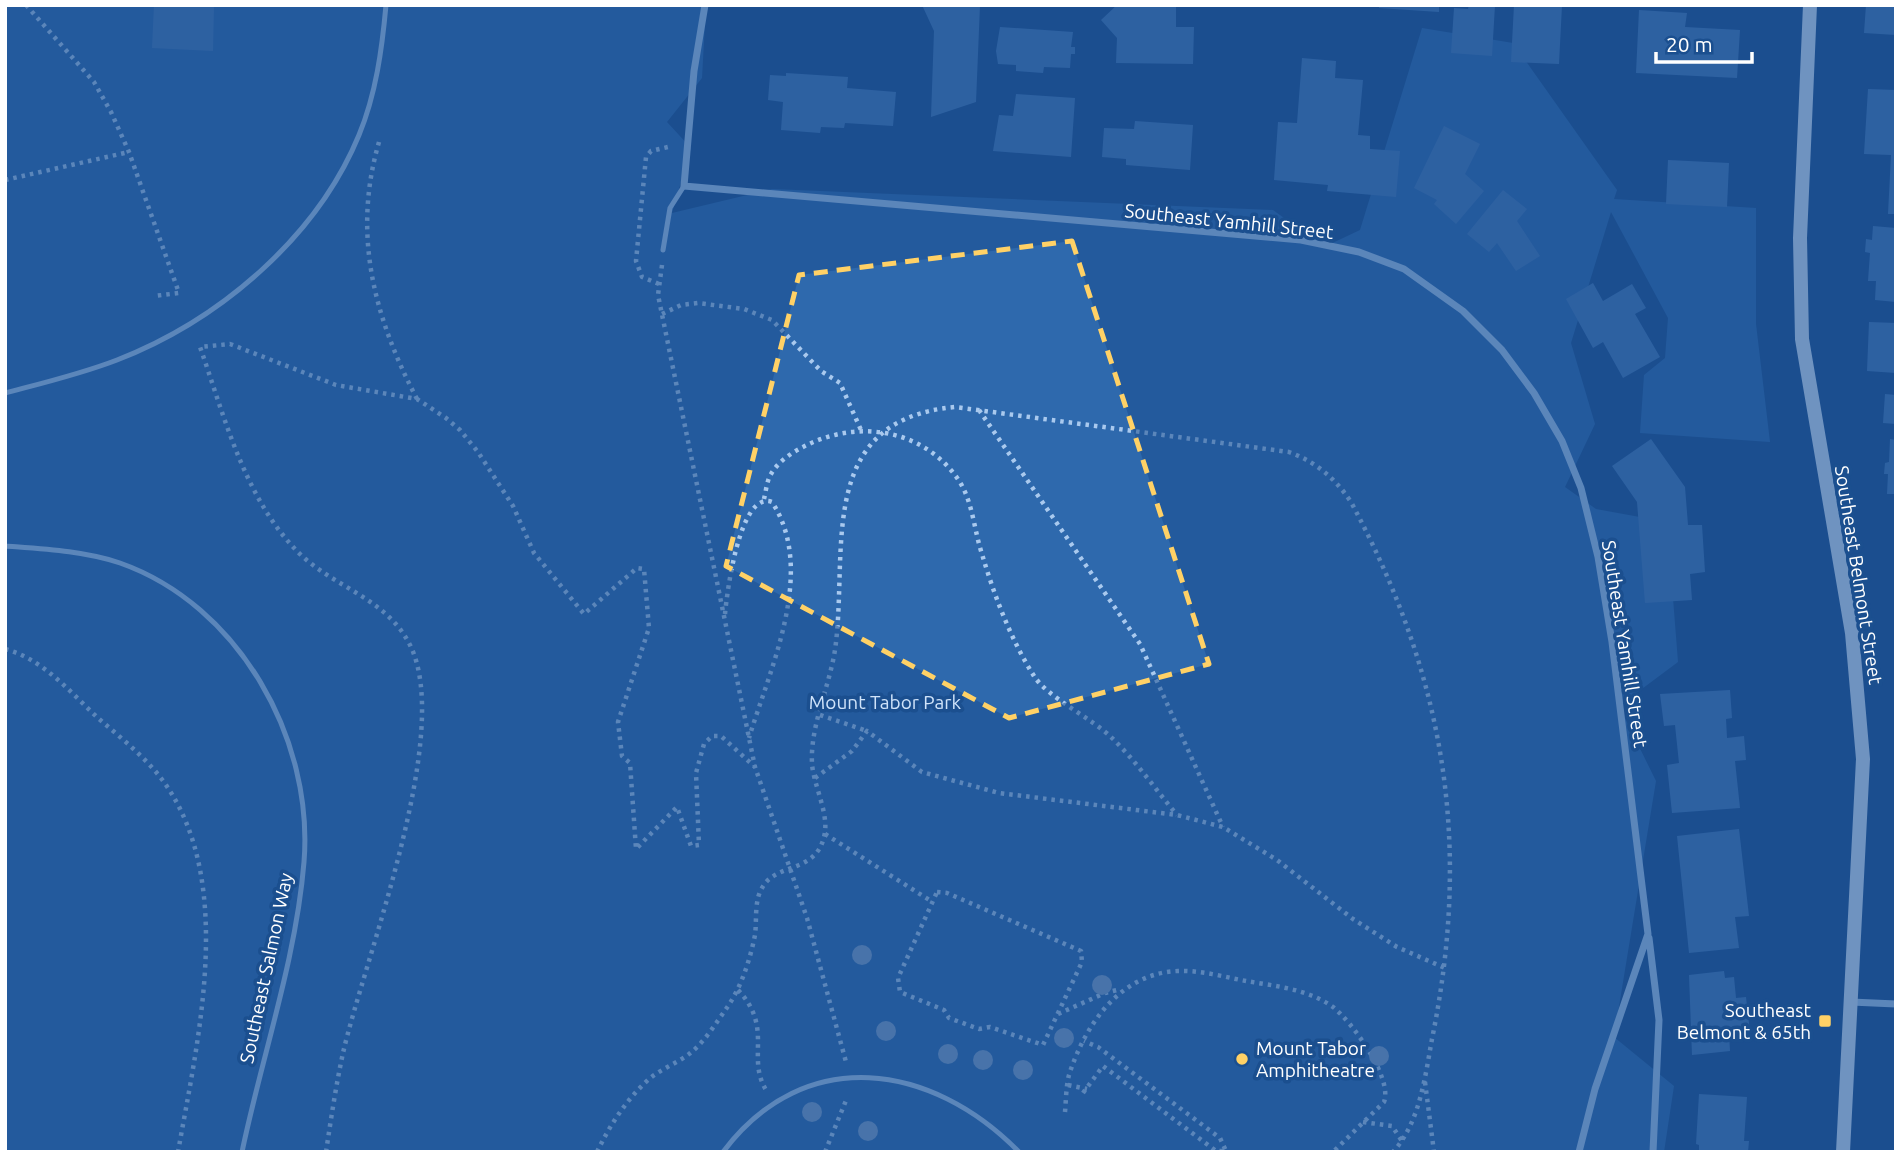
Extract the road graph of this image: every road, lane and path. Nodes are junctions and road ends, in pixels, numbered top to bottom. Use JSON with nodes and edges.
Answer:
{"nodes":[{"id":1,"x":26,"y":5,"type":"edge"},
{"id":2,"x":386,"y":5,"type":"edge"},
{"id":3,"x":705,"y":5,"type":"edge"},
{"id":4,"x":1810,"y":5,"type":"edge"},
{"id":5,"x":367,"y":113,"type":"junction"},
{"id":6,"x":686,"y":144,"type":"junction"},
{"id":7,"x":129,"y":152,"type":"junction"},
{"id":8,"x":5,"y":180,"type":"edge"},
{"id":9,"x":684,"y":186,"type":"junction"},
{"id":10,"x":663,"y":250,"type":"joint"},
{"id":11,"x":659,"y":284,"type":"junction"},
{"id":12,"x":154,"y":296,"type":"dead end"},
{"id":13,"x":662,"y":314,"type":"junction"},
{"id":14,"x":5,"y":393,"type":"edge"},
{"id":15,"x":417,"y":399,"type":"junction"},
{"id":16,"x":979,"y":409,"type":"junction"},
{"id":17,"x":861,"y":430,"type":"junction"},
{"id":18,"x":883,"y":431,"type":"junction"},
{"id":19,"x":765,"y":499,"type":"junction"},
{"id":20,"x":5,"y":546,"type":"edge"},
{"id":21,"x":724,"y":618,"type":"junction"},
{"id":22,"x":5,"y":649,"type":"edge"},
{"id":23,"x":820,"y":715,"type":"junction"},
{"id":24,"x":866,"y":731,"type":"junction"},
{"id":25,"x":749,"y":739,"type":"junction"},
{"id":26,"x":755,"y":767,"type":"junction"},
{"id":27,"x":815,"y":778,"type":"junction"},
{"id":28,"x":1177,"y":815,"type":"junction"},
{"id":29,"x":1223,"y":827,"type":"junction"},
{"id":30,"x":825,"y":834,"type":"junction"},
{"id":31,"x":789,"y":869,"type":"junction"},
{"id":32,"x":931,"y":901,"type":"junction"},
{"id":33,"x":1648,"y":934,"type":"junction"},
{"id":34,"x":1445,"y":968,"type":"junction"},
{"id":35,"x":1126,"y":988,"type":"junction"},
{"id":36,"x":738,"y":990,"type":"junction"},
{"id":37,"x":1851,"y":1002,"type":"junction"},
{"id":38,"x":1896,"y":1004,"type":"edge"},
{"id":39,"x":1058,"y":1014,"type":"junction"},
{"id":40,"x":1084,"y":1041,"type":"junction"},
{"id":41,"x":1424,"y":1077,"type":"junction"},
{"id":42,"x":850,"y":1079,"type":"junction"},
{"id":43,"x":1068,"y":1086,"type":"junction"},
{"id":44,"x":775,"y":1101,"type":"junction"},
{"id":45,"x":1065,"y":1112,"type":"dead end"},
{"id":46,"x":1363,"y":1122,"type":"junction"},
{"id":47,"x":1402,"y":1141,"type":"junction"},
{"id":48,"x":1227,"y":1151,"type":"edge"},
{"id":49,"x":178,"y":1152,"type":"edge"},
{"id":50,"x":242,"y":1152,"type":"edge"},
{"id":51,"x":326,"y":1152,"type":"edge"},
{"id":52,"x":597,"y":1152,"type":"edge"},
{"id":53,"x":723,"y":1152,"type":"edge"},
{"id":54,"x":825,"y":1152,"type":"edge"},
{"id":55,"x":1019,"y":1152,"type":"edge"},
{"id":56,"x":1333,"y":1152,"type":"edge"},
{"id":57,"x":1393,"y":1152,"type":"edge"},
{"id":58,"x":1434,"y":1152,"type":"edge"},
{"id":59,"x":1579,"y":1152,"type":"edge"},
{"id":60,"x":1653,"y":1152,"type":"edge"},
{"id":61,"x":1843,"y":1152,"type":"edge"}],
"edges":[{"from":1,"to":7,"type":"path"},
{"from":2,"to":5,"type":"lane"},
{"from":3,"to":6,"type":"street"},
{"from":4,"to":37,"type":"street","name":"Southeast Belmont Street"},
{"from":5,"to":14,"type":"lane"},
{"from":5,"to":15,"type":"path"},
{"from":6,"to":9,"type":"street"},
{"from":6,"to":11,"type":"path"},
{"from":7,"to":8,"type":"path"},
{"from":7,"to":12,"type":"path"},
{"from":9,"to":10,"type":"lane"},
{"from":9,"to":33,"type":"street","name":"Southeast Yamhill Street"},
{"from":10,"to":11,"type":"path"},
{"from":11,"to":13,"type":"path"},
{"from":13,"to":17,"type":"path"},
{"from":13,"to":21,"type":"path"},
{"from":15,"to":26,"type":"path"},
{"from":15,"to":51,"type":"path"},
{"from":16,"to":18,"type":"path"},
{"from":16,"to":29,"type":"path"},
{"from":16,"to":34,"type":"path"},
{"from":17,"to":18,"type":"path"},
{"from":17,"to":19,"type":"path"},
{"from":18,"to":23,"type":"path"},
{"from":18,"to":28,"type":"path"},
{"from":19,"to":21,"type":"path"},
{"from":19,"to":25,"type":"path"},
{"from":20,"to":50,"type":"lane","name":"Southeast Salmon Way"},
{"from":21,"to":25,"type":"path"},
{"from":22,"to":49,"type":"path"},
{"from":23,"to":24,"type":"path"},
{"from":23,"to":27,"type":"path"},
{"from":24,"to":27,"type":"path"},
{"from":24,"to":28,"type":"path"},
{"from":25,"to":26,"type":"path"},
{"from":26,"to":31,"type":"path"},
{"from":27,"to":30,"type":"path"},
{"from":28,"to":29,"type":"path"},
{"from":29,"to":34,"type":"path"},
{"from":30,"to":31,"type":"path"},
{"from":30,"to":32,"type":"path"},
{"from":31,"to":36,"type":"path"},
{"from":31,"to":42,"type":"path"},
{"from":32,"to":39,"type":"path"},
{"from":32,"to":39,"type":"path"},
{"from":33,"to":59,"type":"street","name":"Southeast Yamhill Street"},
{"from":33,"to":60,"type":"street"},
{"from":34,"to":41,"type":"path"},
{"from":35,"to":39,"type":"path"},
{"from":35,"to":40,"type":"path"},
{"from":35,"to":46,"type":"path"},
{"from":36,"to":44,"type":"path"},
{"from":36,"to":52,"type":"path"},
{"from":37,"to":38,"type":"street"},
{"from":37,"to":61,"type":"street","name":"Southeast Belmont Street"},
{"from":40,"to":43,"type":"path"},
{"from":40,"to":48,"type":"path"},
{"from":41,"to":47,"type":"path"},
{"from":41,"to":58,"type":"path"},
{"from":42,"to":44,"type":"lane"},
{"from":42,"to":54,"type":"path"},
{"from":42,"to":55,"type":"lane"},
{"from":43,"to":45,"type":"path"},
{"from":43,"to":48,"type":"path"},
{"from":44,"to":53,"type":"lane"},
{"from":46,"to":47,"type":"path"},
{"from":46,"to":56,"type":"path"},
{"from":47,"to":57,"type":"path"}]}
